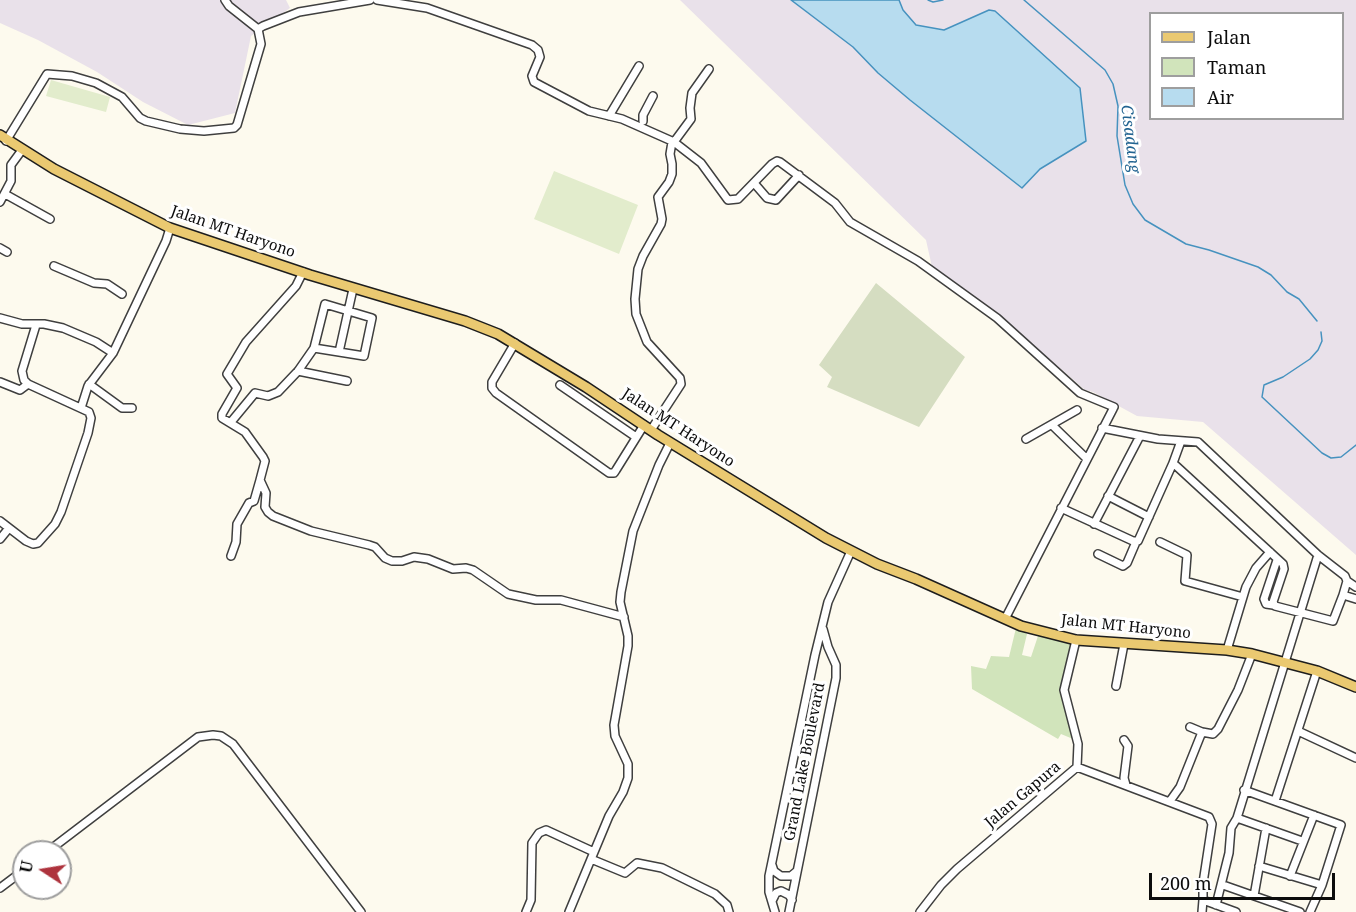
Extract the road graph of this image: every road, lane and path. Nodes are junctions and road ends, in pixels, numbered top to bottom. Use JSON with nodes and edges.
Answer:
{"nodes":[{"id":1,"x":225,"y":0,"type":"edge"},
{"id":2,"x":361,"y":0,"type":"edge"},
{"id":3,"x":370,"y":0,"type":"edge"},
{"id":4,"x":377,"y":0,"type":"edge"},
{"id":5,"x":258,"y":29,"type":"junction"},
{"id":6,"x":639,"y":66,"type":"dead end"},
{"id":7,"x":709,"y":69,"type":"dead end"},
{"id":8,"x":653,"y":96,"type":"dead end"},
{"id":9,"x":609,"y":116,"type":"junction"},
{"id":10,"x":643,"y":125,"type":"junction"},
{"id":11,"x":3,"y":138,"type":"edge"},
{"id":12,"x":673,"y":142,"type":"junction"},
{"id":13,"x":22,"y":150,"type":"junction"},
{"id":14,"x":800,"y":175,"type":"junction"},
{"id":15,"x":754,"y":183,"type":"junction"},
{"id":16,"x":4,"y":194,"type":"junction"},
{"id":17,"x":0,"y":202,"type":"edge"},
{"id":18,"x":50,"y":219,"type":"dead end"},
{"id":19,"x":170,"y":228,"type":"junction"},
{"id":20,"x":54,"y":266,"type":"dead end"},
{"id":21,"x":303,"y":272,"type":"junction"},
{"id":22,"x":353,"y":289,"type":"junction"},
{"id":23,"x":122,"y":294,"type":"dead end"},
{"id":24,"x":348,"y":311,"type":"junction"},
{"id":25,"x":0,"y":318,"type":"edge"},
{"id":26,"x":36,"y":325,"type":"junction"},
{"id":27,"x":514,"y":343,"type":"junction"},
{"id":28,"x":314,"y":348,"type":"junction"},
{"id":29,"x":339,"y":352,"type":"junction"},
{"id":30,"x":113,"y":354,"type":"junction"},
{"id":31,"x":298,"y":371,"type":"junction"},
{"id":32,"x":347,"y":381,"type":"dead end"},
{"id":33,"x":0,"y":382,"type":"edge"},
{"id":34,"x":28,"y":384,"type":"junction"},
{"id":35,"x":89,"y":384,"type":"junction"},
{"id":36,"x":560,"y":385,"type":"dead end"},
{"id":37,"x":81,"y":408,"type":"junction"},
{"id":38,"x":132,"y":408,"type":"dead end"},
{"id":39,"x":1077,"y":410,"type":"dead end"},
{"id":40,"x":231,"y":422,"type":"junction"},
{"id":41,"x":1053,"y":426,"type":"junction"},
{"id":42,"x":648,"y":427,"type":"junction"},
{"id":43,"x":1102,"y":428,"type":"junction"},
{"id":44,"x":1140,"y":436,"type":"junction"},
{"id":45,"x":636,"y":437,"type":"junction"},
{"id":46,"x":1026,"y":439,"type":"dead end"},
{"id":47,"x":1181,"y":441,"type":"junction"},
{"id":48,"x":670,"y":443,"type":"junction"},
{"id":49,"x":1087,"y":459,"type":"junction"},
{"id":50,"x":1173,"y":463,"type":"junction"},
{"id":51,"x":260,"y":480,"type":"junction"},
{"id":52,"x":1108,"y":496,"type":"junction"},
{"id":53,"x":1061,"y":508,"type":"junction"},
{"id":54,"x":1149,"y":517,"type":"junction"},
{"id":55,"x":0,"y":521,"type":"edge"},
{"id":56,"x":1094,"y":524,"type":"junction"},
{"id":57,"x":9,"y":528,"type":"junction"},
{"id":58,"x":0,"y":539,"type":"edge"},
{"id":59,"x":1136,"y":542,"type":"junction"},
{"id":60,"x":1160,"y":542,"type":"dead end"},
{"id":61,"x":851,"y":551,"type":"junction"},
{"id":62,"x":1270,"y":552,"type":"junction"},
{"id":63,"x":1098,"y":554,"type":"dead end"},
{"id":64,"x":1318,"y":555,"type":"junction"},
{"id":65,"x":231,"y":556,"type":"dead end"},
{"id":66,"x":1347,"y":581,"type":"junction"},
{"id":67,"x":1356,"y":587,"type":"edge"},
{"id":68,"x":1343,"y":595,"type":"junction"},
{"id":69,"x":1243,"y":597,"type":"junction"},
{"id":70,"x":1356,"y":599,"type":"edge"},
{"id":71,"x":1301,"y":613,"type":"junction"},
{"id":72,"x":624,"y":617,"type":"junction"},
{"id":73,"x":823,"y":618,"type":"junction"},
{"id":74,"x":1005,"y":619,"type":"junction"},
{"id":75,"x":1076,"y":640,"type":"junction"},
{"id":76,"x":1124,"y":644,"type":"junction"},
{"id":77,"x":1227,"y":650,"type":"junction"},
{"id":78,"x":1252,"y":654,"type":"junction"},
{"id":79,"x":1285,"y":663,"type":"junction"},
{"id":80,"x":1317,"y":671,"type":"junction"},
{"id":81,"x":1116,"y":686,"type":"dead end"},
{"id":82,"x":1356,"y":687,"type":"edge"},
{"id":83,"x":1190,"y":727,"type":"dead end"},
{"id":84,"x":1298,"y":731,"type":"junction"},
{"id":85,"x":1202,"y":732,"type":"junction"},
{"id":86,"x":1124,"y":740,"type":"dead end"},
{"id":87,"x":1356,"y":758,"type":"edge"},
{"id":88,"x":1077,"y":767,"type":"junction"},
{"id":89,"x":1126,"y":785,"type":"junction"},
{"id":90,"x":1244,"y":790,"type":"junction"},
{"id":91,"x":1170,"y":801,"type":"junction"},
{"id":92,"x":1275,"y":801,"type":"junction"},
{"id":93,"x":1314,"y":815,"type":"junction"},
{"id":94,"x":1237,"y":818,"type":"junction"},
{"id":95,"x":1266,"y":828,"type":"junction"},
{"id":96,"x":63,"y":840,"type":"edge"},
{"id":97,"x":1302,"y":841,"type":"junction"},
{"id":98,"x":593,"y":855,"type":"junction"},
{"id":99,"x":772,"y":865,"type":"junction"},
{"id":100,"x":1259,"y":866,"type":"junction"},
{"id":101,"x":797,"y":871,"type":"junction"},
{"id":102,"x":1290,"y":876,"type":"junction"},
{"id":103,"x":1223,"y":885,"type":"junction"},
{"id":104,"x":1322,"y":885,"type":"junction"},
{"id":105,"x":1254,"y":896,"type":"junction"},
{"id":106,"x":792,"y":900,"type":"junction"},
{"id":107,"x":1203,"y":900,"type":"junction"},
{"id":108,"x":771,"y":901,"type":"junction"},
{"id":109,"x":1216,"y":905,"type":"junction"},
{"id":110,"x":362,"y":912,"type":"edge"},
{"id":111,"x":526,"y":912,"type":"edge"},
{"id":112,"x":569,"y":912,"type":"edge"},
{"id":113,"x":729,"y":912,"type":"edge"},
{"id":114,"x":775,"y":912,"type":"edge"},
{"id":115,"x":789,"y":912,"type":"edge"},
{"id":116,"x":920,"y":912,"type":"edge"},
{"id":117,"x":1202,"y":912,"type":"edge"},
{"id":118,"x":1236,"y":912,"type":"edge"},
{"id":119,"x":1300,"y":912,"type":"edge"},
{"id":120,"x":1310,"y":912,"type":"edge"}],
"edges":[{"from":1,"to":5,"type":"street"},
{"from":2,"to":3,"type":"street"},
{"from":2,"to":5,"type":"street"},
{"from":4,"to":9,"type":"street"},
{"from":5,"to":11,"type":"street"},
{"from":6,"to":9,"type":"street"},
{"from":7,"to":12,"type":"street"},
{"from":8,"to":10,"type":"street"},
{"from":9,"to":10,"type":"street"},
{"from":10,"to":12,"type":"street"},
{"from":11,"to":13,"type":"main road","name":"Jalan MT Haryono"},
{"from":12,"to":15,"type":"street"},
{"from":12,"to":42,"type":"street"},
{"from":13,"to":16,"type":"street"},
{"from":13,"to":19,"type":"main road","name":"Jalan MT Haryono"},
{"from":14,"to":15,"type":"street"},
{"from":14,"to":15,"type":"street"},
{"from":14,"to":43,"type":"street"},
{"from":16,"to":17,"type":"street"},
{"from":16,"to":18,"type":"street"},
{"from":19,"to":21,"type":"main road","name":"Jalan MT Haryono"},
{"from":19,"to":30,"type":"street"},
{"from":20,"to":23,"type":"street"},
{"from":21,"to":22,"type":"main road","name":"Jalan MT Haryono"},
{"from":21,"to":40,"type":"street"},
{"from":22,"to":24,"type":"street"},
{"from":22,"to":27,"type":"main road","name":"Jalan MT Haryono"},
{"from":24,"to":28,"type":"street"},
{"from":24,"to":29,"type":"street"},
{"from":24,"to":29,"type":"street"},
{"from":25,"to":26,"type":"street"},
{"from":26,"to":30,"type":"street"},
{"from":26,"to":34,"type":"street"},
{"from":27,"to":42,"type":"main road","name":"Jalan MT Haryono"},
{"from":27,"to":45,"type":"street"},
{"from":28,"to":29,"type":"street"},
{"from":28,"to":31,"type":"street"},
{"from":30,"to":35,"type":"street"},
{"from":31,"to":32,"type":"street"},
{"from":31,"to":40,"type":"street"},
{"from":33,"to":34,"type":"street"},
{"from":34,"to":37,"type":"street"},
{"from":35,"to":37,"type":"street"},
{"from":35,"to":38,"type":"street"},
{"from":36,"to":45,"type":"street"},
{"from":37,"to":57,"type":"street"},
{"from":39,"to":41,"type":"street"},
{"from":40,"to":51,"type":"street"},
{"from":41,"to":46,"type":"street"},
{"from":41,"to":49,"type":"street"},
{"from":42,"to":45,"type":"street"},
{"from":42,"to":48,"type":"main road","name":"Jalan MT Haryono"},
{"from":43,"to":44,"type":"street"},
{"from":43,"to":49,"type":"street"},
{"from":44,"to":47,"type":"street"},
{"from":44,"to":52,"type":"street"},
{"from":47,"to":50,"type":"street"},
{"from":47,"to":64,"type":"street"},
{"from":48,"to":61,"type":"main road","name":"Jalan MT Haryono"},
{"from":48,"to":72,"type":"street"},
{"from":49,"to":53,"type":"street"},
{"from":50,"to":54,"type":"street"},
{"from":50,"to":62,"type":"street"},
{"from":51,"to":65,"type":"street"},
{"from":51,"to":72,"type":"street"},
{"from":52,"to":54,"type":"street"},
{"from":52,"to":56,"type":"street"},
{"from":53,"to":56,"type":"street"},
{"from":53,"to":74,"type":"street"},
{"from":54,"to":59,"type":"street"},
{"from":55,"to":57,"type":"street"},
{"from":56,"to":59,"type":"street"},
{"from":57,"to":58,"type":"street"},
{"from":59,"to":63,"type":"street"},
{"from":60,"to":69,"type":"street"},
{"from":61,"to":73,"type":"street","name":"Grand Lake Boulevard"},
{"from":61,"to":74,"type":"main road","name":"Jalan MT Haryono"},
{"from":62,"to":69,"type":"street"},
{"from":62,"to":71,"type":"street"},
{"from":64,"to":66,"type":"street"},
{"from":64,"to":71,"type":"street"},
{"from":66,"to":67,"type":"street"},
{"from":66,"to":68,"type":"street"},
{"from":68,"to":70,"type":"street"},
{"from":68,"to":71,"type":"street"},
{"from":69,"to":77,"type":"street"},
{"from":71,"to":79,"type":"street"},
{"from":72,"to":98,"type":"street"},
{"from":73,"to":99,"type":"street","name":"Grand Lake Boulevard"},
{"from":73,"to":101,"type":"street","name":"Grand Lake Boulevard"},
{"from":74,"to":75,"type":"main road","name":"Jalan MT Haryono"},
{"from":75,"to":76,"type":"main road","name":"Jalan MT Haryono"},
{"from":75,"to":88,"type":"street","name":"Jalan Gapura"},
{"from":76,"to":77,"type":"main road","name":"Jalan MT Haryono"},
{"from":76,"to":81,"type":"street"},
{"from":77,"to":78,"type":"main road","name":"Jalan MT Haryono"},
{"from":78,"to":79,"type":"main road","name":"Jalan MT Haryono"},
{"from":78,"to":85,"type":"street"},
{"from":79,"to":80,"type":"main road","name":"Jalan MT Haryono"},
{"from":79,"to":90,"type":"street"},
{"from":80,"to":82,"type":"main road","name":"Jalan MT Haryono"},
{"from":80,"to":84,"type":"street"},
{"from":83,"to":85,"type":"street"},
{"from":84,"to":87,"type":"street"},
{"from":84,"to":92,"type":"street"},
{"from":85,"to":91,"type":"street"},
{"from":86,"to":89,"type":"street"},
{"from":88,"to":89,"type":"street"},
{"from":88,"to":116,"type":"street","name":"Jalan Gapura"},
{"from":89,"to":91,"type":"street"},
{"from":90,"to":92,"type":"street"},
{"from":90,"to":94,"type":"street"},
{"from":91,"to":107,"type":"street"},
{"from":92,"to":93,"type":"street"},
{"from":93,"to":97,"type":"street"},
{"from":93,"to":104,"type":"street"},
{"from":94,"to":95,"type":"street"},
{"from":94,"to":103,"type":"street"},
{"from":95,"to":97,"type":"street"},
{"from":95,"to":100,"type":"street"},
{"from":96,"to":110,"type":"street"},
{"from":97,"to":102,"type":"street"},
{"from":98,"to":111,"type":"street"},
{"from":98,"to":112,"type":"street"},
{"from":98,"to":113,"type":"street"},
{"from":99,"to":101,"type":"street"},
{"from":99,"to":108,"type":"street","name":"Grand Lake Boulevard"},
{"from":100,"to":102,"type":"street"},
{"from":100,"to":105,"type":"street"},
{"from":101,"to":106,"type":"street","name":"Grand Lake Boulevard"},
{"from":102,"to":104,"type":"street"},
{"from":103,"to":105,"type":"street"},
{"from":103,"to":109,"type":"street"},
{"from":104,"to":120,"type":"street"},
{"from":105,"to":119,"type":"street"},
{"from":106,"to":108,"type":"street"},
{"from":106,"to":115,"type":"street","name":"Grand Lake Boulevard"},
{"from":107,"to":109,"type":"street"},
{"from":107,"to":117,"type":"street"},
{"from":108,"to":114,"type":"street","name":"Grand Lake Boulevard"},
{"from":109,"to":118,"type":"street"}]}
